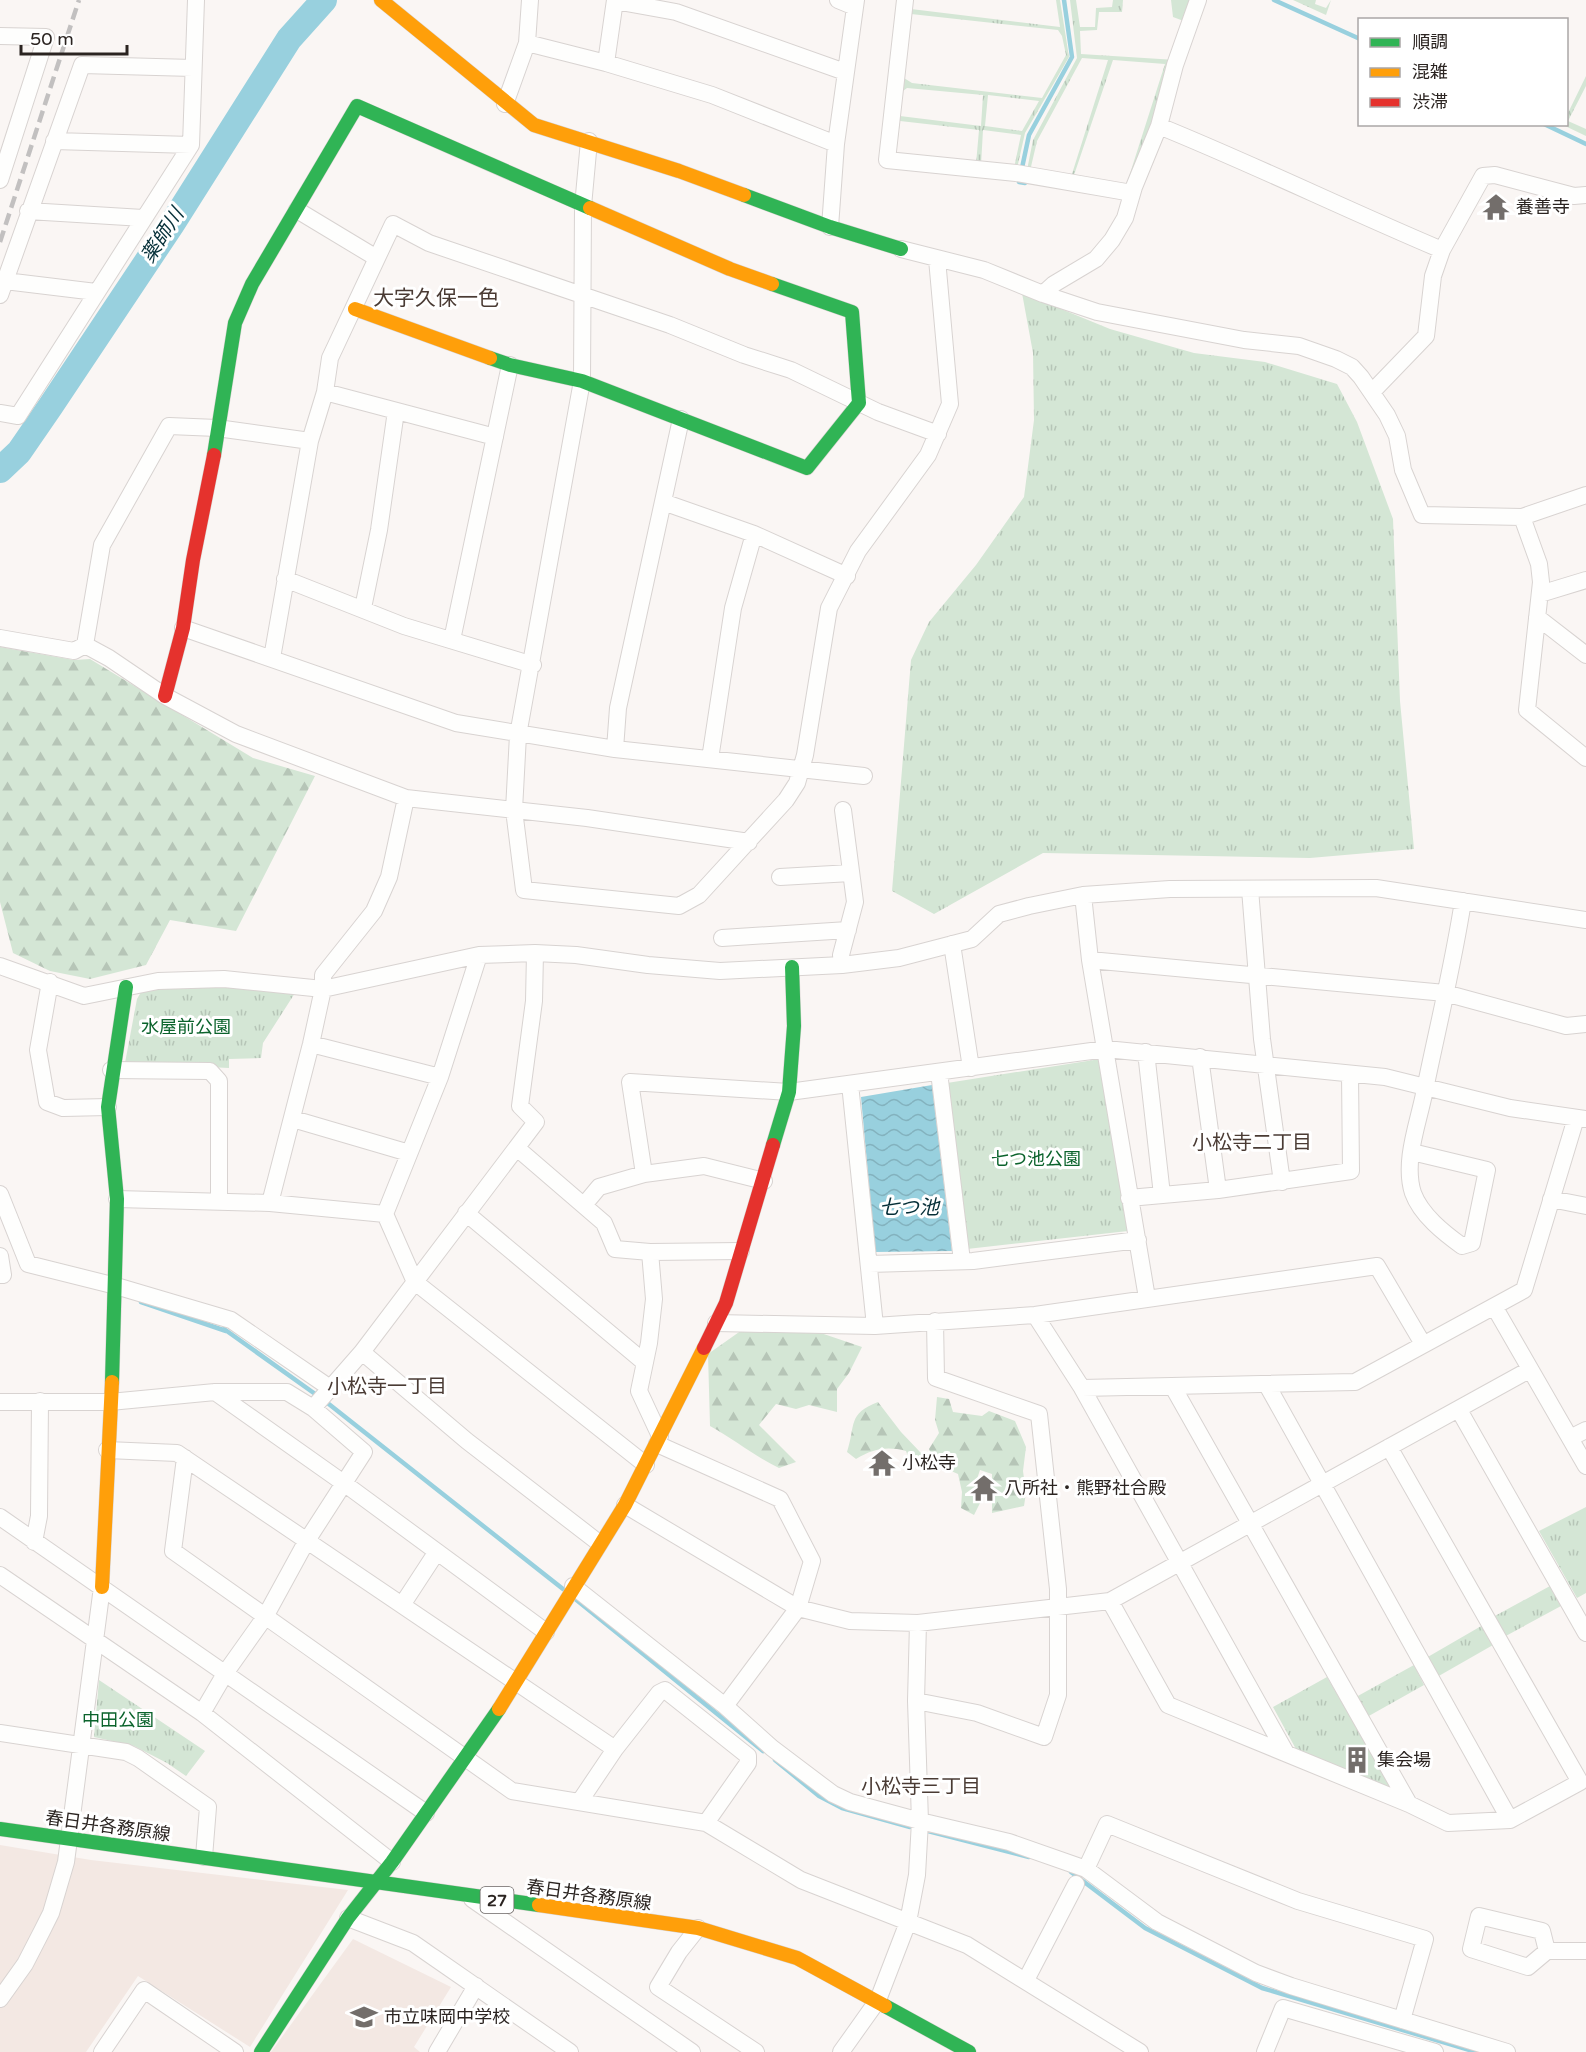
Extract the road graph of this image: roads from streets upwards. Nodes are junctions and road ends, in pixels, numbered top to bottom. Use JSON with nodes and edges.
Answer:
{"nodes":[{"id":1,"x":196,"y":0,"type":"edge"},
{"id":2,"x":381,"y":0,"type":"edge"},
{"id":3,"x":530,"y":0,"type":"edge"},
{"id":4,"x":615,"y":0,"type":"edge"},
{"id":5,"x":837,"y":0,"type":"edge"},
{"id":6,"x":905,"y":0,"type":"edge"},
{"id":7,"x":1198,"y":0,"type":"edge"},
{"id":8,"x":855,"y":4,"type":"edge"},
{"id":9,"x":0,"y":36,"type":"edge"},
{"id":10,"x":527,"y":43,"type":"junction"},
{"id":11,"x":606,"y":63,"type":"junction"},
{"id":12,"x":193,"y":68,"type":"junction"},
{"id":13,"x":845,"y":72,"type":"junction"},
{"id":14,"x":505,"y":104,"type":"junction"},
{"id":15,"x":1159,"y":126,"type":"junction"},
{"id":16,"x":54,"y":141,"type":"junction"},
{"id":17,"x":589,"y":141,"type":"junction"},
{"id":18,"x":836,"y":144,"type":"junction"},
{"id":19,"x":191,"y":145,"type":"junction"},
{"id":20,"x":0,"y":180,"type":"edge"},
{"id":21,"x":1132,"y":193,"type":"junction"},
{"id":22,"x":1586,"y":195,"type":"edge"},
{"id":23,"x":583,"y":206,"type":"junction"},
{"id":24,"x":297,"y":210,"type":"junction"},
{"id":25,"x":28,"y":211,"type":"junction"},
{"id":26,"x":143,"y":218,"type":"junction"},
{"id":27,"x":830,"y":227,"type":"junction"},
{"id":28,"x":901,"y":249,"type":"joint"},
{"id":29,"x":1442,"y":250,"type":"junction"},
{"id":30,"x":375,"y":256,"type":"junction"},
{"id":31,"x":936,"y":259,"type":"junction"},
{"id":32,"x":2,"y":288,"type":"edge"},
{"id":33,"x":96,"y":291,"type":"junction"},
{"id":34,"x":1043,"y":294,"type":"junction"},
{"id":35,"x":584,"y":295,"type":"junction"},
{"id":36,"x":355,"y":309,"type":"junction"},
{"id":37,"x":510,"y":365,"type":"junction"},
{"id":38,"x":582,"y":381,"type":"junction"},
{"id":39,"x":325,"y":392,"type":"junction"},
{"id":40,"x":1372,"y":393,"type":"junction"},
{"id":41,"x":859,"y":403,"type":"junction"},
{"id":42,"x":396,"y":411,"type":"junction"},
{"id":43,"x":0,"y":413,"type":"edge"},
{"id":44,"x":681,"y":419,"type":"junction"},
{"id":45,"x":217,"y":428,"type":"junction"},
{"id":46,"x":938,"y":434,"type":"junction"},
{"id":47,"x":495,"y":436,"type":"junction"},
{"id":48,"x":310,"y":441,"type":"junction"},
{"id":49,"x":1586,"y":495,"type":"edge"},
{"id":50,"x":663,"y":502,"type":"junction"},
{"id":51,"x":1522,"y":517,"type":"junction"},
{"id":52,"x":754,"y":534,"type":"junction"},
{"id":53,"x":847,"y":576,"type":"junction"},
{"id":54,"x":285,"y":579,"type":"junction"},
{"id":55,"x":1586,"y":579,"type":"edge"},
{"id":56,"x":1540,"y":594,"type":"junction"},
{"id":57,"x":363,"y":608,"type":"junction"},
{"id":58,"x":1537,"y":617,"type":"junction"},
{"id":59,"x":183,"y":628,"type":"junction"},
{"id":60,"x":0,"y":638,"type":"edge"},
{"id":61,"x":453,"y":640,"type":"junction"},
{"id":62,"x":85,"y":645,"type":"junction"},
{"id":63,"x":1586,"y":655,"type":"edge"},
{"id":64,"x":272,"y":658,"type":"junction"},
{"id":65,"x":532,"y":665,"type":"junction"},
{"id":66,"x":165,"y":696,"type":"junction"},
{"id":67,"x":519,"y":735,"type":"junction"},
{"id":68,"x":615,"y":749,"type":"junction"},
{"id":69,"x":1586,"y":758,"type":"edge"},
{"id":70,"x":710,"y":759,"type":"junction"},
{"id":71,"x":802,"y":769,"type":"junction"},
{"id":72,"x":864,"y":777,"type":"dead end"},
{"id":73,"x":406,"y":798,"type":"junction"},
{"id":74,"x":514,"y":810,"type":"junction"},
{"id":75,"x":843,"y":810,"type":"dead end"},
{"id":76,"x":749,"y":842,"type":"junction"},
{"id":77,"x":851,"y":873,"type":"junction"},
{"id":78,"x":780,"y":877,"type":"dead end"},
{"id":79,"x":1250,"y":889,"type":"junction"},
{"id":80,"x":1083,"y":895,"type":"junction"},
{"id":81,"x":1463,"y":901,"type":"junction"},
{"id":82,"x":1586,"y":920,"type":"edge"},
{"id":83,"x":848,"y":930,"type":"junction"},
{"id":84,"x":722,"y":938,"type":"dead end"},
{"id":85,"x":952,"y":944,"type":"junction"},
{"id":86,"x":0,"y":950,"type":"edge"},
{"id":87,"x":535,"y":953,"type":"junction"},
{"id":88,"x":479,"y":955,"type":"junction"},
{"id":89,"x":1090,"y":960,"type":"junction"},
{"id":90,"x":842,"y":965,"type":"junction"},
{"id":91,"x":2,"y":966,"type":"edge"},
{"id":92,"x":792,"y":967,"type":"junction"},
{"id":93,"x":1256,"y":976,"type":"junction"},
{"id":94,"x":50,"y":982,"type":"junction"},
{"id":95,"x":126,"y":987,"type":"junction"},
{"id":96,"x":323,"y":989,"type":"junction"},
{"id":97,"x":1444,"y":993,"type":"junction"},
{"id":98,"x":1586,"y":1024,"type":"edge"},
{"id":99,"x":311,"y":1044,"type":"junction"},
{"id":100,"x":1106,"y":1049,"type":"junction"},
{"id":101,"x":1146,"y":1052,"type":"junction"},
{"id":102,"x":1200,"y":1058,"type":"junction"},
{"id":103,"x":1267,"y":1064,"type":"junction"},
{"id":104,"x":971,"y":1068,"type":"junction"},
{"id":105,"x":111,"y":1070,"type":"junction"},
{"id":106,"x":939,"y":1071,"type":"junction"},
{"id":107,"x":1350,"y":1074,"type":"junction"},
{"id":108,"x":440,"y":1077,"type":"junction"},
{"id":109,"x":850,"y":1084,"type":"junction"},
{"id":110,"x":1426,"y":1086,"type":"junction"},
{"id":111,"x":789,"y":1092,"type":"junction"},
{"id":112,"x":108,"y":1107,"type":"junction"},
{"id":113,"x":292,"y":1119,"type":"junction"},
{"id":114,"x":1581,"y":1119,"type":"edge"},
{"id":115,"x":518,"y":1149,"type":"junction"},
{"id":116,"x":1412,"y":1152,"type":"junction"},
{"id":117,"x":409,"y":1154,"type":"junction"},
{"id":118,"x":644,"y":1174,"type":"junction"},
{"id":119,"x":764,"y":1181,"type":"junction"},
{"id":120,"x":1282,"y":1182,"type":"junction"},
{"id":121,"x":1218,"y":1190,"type":"junction"},
{"id":122,"x":0,"y":1194,"type":"edge"},
{"id":123,"x":1162,"y":1196,"type":"junction"},
{"id":124,"x":1129,"y":1198,"type":"junction"},
{"id":125,"x":117,"y":1199,"type":"junction"},
{"id":126,"x":1551,"y":1199,"type":"junction"},
{"id":127,"x":219,"y":1202,"type":"junction"},
{"id":128,"x":270,"y":1203,"type":"junction"},
{"id":129,"x":584,"y":1205,"type":"junction"},
{"id":130,"x":1586,"y":1206,"type":"edge"},
{"id":131,"x":466,"y":1213,"type":"junction"},
{"id":132,"x":385,"y":1214,"type":"junction"},
{"id":133,"x":1137,"y":1240,"type":"junction"},
{"id":134,"x":741,"y":1251,"type":"junction"},
{"id":135,"x":650,"y":1252,"type":"junction"},
{"id":136,"x":0,"y":1256,"type":"edge"},
{"id":137,"x":962,"y":1261,"type":"junction"},
{"id":138,"x":869,"y":1264,"type":"junction"},
{"id":139,"x":0,"y":1275,"type":"edge"},
{"id":140,"x":415,"y":1282,"type":"junction"},
{"id":141,"x":116,"y":1286,"type":"junction"},
{"id":142,"x":1147,"y":1298,"type":"junction"},
{"id":143,"x":1495,"y":1308,"type":"junction"},
{"id":144,"x":1035,"y":1315,"type":"junction"},
{"id":145,"x":935,"y":1321,"type":"junction"},
{"id":146,"x":716,"y":1323,"type":"junction"},
{"id":147,"x":875,"y":1326,"type":"junction"},
{"id":148,"x":1423,"y":1344,"type":"junction"},
{"id":149,"x":362,"y":1352,"type":"junction"},
{"id":150,"x":644,"y":1362,"type":"junction"},
{"id":151,"x":1529,"y":1370,"type":"junction"},
{"id":152,"x":1267,"y":1385,"type":"junction"},
{"id":153,"x":1173,"y":1387,"type":"junction"},
{"id":154,"x":330,"y":1388,"type":"junction"},
{"id":155,"x":1082,"y":1388,"type":"junction"},
{"id":156,"x":215,"y":1392,"type":"junction"},
{"id":157,"x":39,"y":1401,"type":"junction"},
{"id":158,"x":0,"y":1402,"type":"edge"},
{"id":159,"x":110,"y":1402,"type":"junction"},
{"id":160,"x":313,"y":1408,"type":"junction"},
{"id":161,"x":1459,"y":1410,"type":"junction"},
{"id":162,"x":1586,"y":1430,"type":"edge"},
{"id":163,"x":1570,"y":1438,"type":"junction"},
{"id":164,"x":659,"y":1440,"type":"junction"},
{"id":165,"x":1389,"y":1447,"type":"junction"},
{"id":166,"x":107,"y":1450,"type":"junction"},
{"id":167,"x":184,"y":1458,"type":"junction"},
{"id":168,"x":646,"y":1465,"type":"junction"},
{"id":169,"x":1586,"y":1466,"type":"edge"},
{"id":170,"x":345,"y":1484,"type":"junction"},
{"id":171,"x":1321,"y":1486,"type":"junction"},
{"id":172,"x":625,"y":1505,"type":"junction"},
{"id":173,"x":0,"y":1517,"type":"edge"},
{"id":174,"x":1250,"y":1524,"type":"junction"},
{"id":175,"x":34,"y":1542,"type":"junction"},
{"id":176,"x":306,"y":1542,"type":"junction"},
{"id":177,"x":599,"y":1543,"type":"junction"},
{"id":178,"x":436,"y":1553,"type":"junction"},
{"id":179,"x":1179,"y":1561,"type":"junction"},
{"id":180,"x":0,"y":1575,"type":"edge"},
{"id":181,"x":573,"y":1586,"type":"junction"},
{"id":182,"x":102,"y":1587,"type":"junction"},
{"id":183,"x":1110,"y":1601,"type":"junction"},
{"id":184,"x":402,"y":1605,"type":"junction"},
{"id":185,"x":1057,"y":1606,"type":"junction"},
{"id":186,"x":798,"y":1608,"type":"junction"},
{"id":187,"x":264,"y":1617,"type":"junction"},
{"id":188,"x":918,"y":1623,"type":"junction"},
{"id":189,"x":546,"y":1632,"type":"junction"},
{"id":190,"x":1586,"y":1633,"type":"edge"},
{"id":191,"x":94,"y":1638,"type":"junction"},
{"id":192,"x":225,"y":1672,"type":"junction"},
{"id":193,"x":517,"y":1683,"type":"junction"},
{"id":194,"x":916,"y":1701,"type":"junction"},
{"id":195,"x":725,"y":1706,"type":"junction"},
{"id":196,"x":202,"y":1713,"type":"junction"},
{"id":197,"x":0,"y":1733,"type":"edge"},
{"id":198,"x":81,"y":1745,"type":"junction"},
{"id":199,"x":615,"y":1749,"type":"junction"},
{"id":200,"x":1286,"y":1753,"type":"junction"},
{"id":201,"x":465,"y":1759,"type":"junction"},
{"id":202,"x":580,"y":1801,"type":"junction"},
{"id":203,"x":1409,"y":1804,"type":"junction"},
{"id":204,"x":426,"y":1814,"type":"junction"},
{"id":205,"x":1510,"y":1820,"type":"junction"},
{"id":206,"x":920,"y":1821,"type":"junction"},
{"id":207,"x":706,"y":1823,"type":"junction"},
{"id":208,"x":0,"y":1829,"type":"edge"},
{"id":209,"x":70,"y":1840,"type":"junction"},
{"id":210,"x":204,"y":1857,"type":"junction"},
{"id":211,"x":392,"y":1862,"type":"junction"},
{"id":212,"x":1086,"y":1869,"type":"junction"},
{"id":213,"x":375,"y":1882,"type":"junction"},
{"id":214,"x":1076,"y":1884,"type":"dead end"},
{"id":215,"x":469,"y":1897,"type":"junction"},
{"id":216,"x":348,"y":1918,"type":"junction"},
{"id":217,"x":909,"y":1922,"type":"junction"},
{"id":218,"x":698,"y":1928,"type":"junction"},
{"id":219,"x":1547,"y":1951,"type":"dead end"},
{"id":220,"x":1586,"y":1951,"type":"edge"},
{"id":221,"x":1026,"y":1980,"type":"junction"},
{"id":222,"x":476,"y":1986,"type":"junction"},
{"id":223,"x":0,"y":1999,"type":"edge"},
{"id":224,"x":878,"y":2000,"type":"junction"},
{"id":225,"x":1402,"y":2020,"type":"junction"},
{"id":226,"x":1132,"y":2050,"type":"edge"},
{"id":227,"x":102,"y":2052,"type":"edge"},
{"id":228,"x":235,"y":2052,"type":"edge"},
{"id":229,"x":261,"y":2052,"type":"edge"},
{"id":230,"x":437,"y":2052,"type":"edge"},
{"id":231,"x":570,"y":2052,"type":"edge"},
{"id":232,"x":692,"y":2052,"type":"edge"},
{"id":233,"x":756,"y":2052,"type":"edge"},
{"id":234,"x":842,"y":2052,"type":"edge"},
{"id":235,"x":969,"y":2052,"type":"edge"},
{"id":236,"x":1265,"y":2052,"type":"edge"},
{"id":237,"x":1435,"y":2052,"type":"edge"},
{"id":238,"x":1507,"y":2052,"type":"edge"}],
"edges":[{"from":1,"to":12,"type":"street"},
{"from":2,"to":14,"type":"street"},
{"from":3,"to":10,"type":"street"},
{"from":4,"to":11,"type":"street"},
{"from":4,"to":13,"type":"street"},
{"from":5,"to":8,"type":"street"},
{"from":6,"to":21,"type":"street"},
{"from":7,"to":15,"type":"street"},
{"from":8,"to":13,"type":"street"},
{"from":9,"to":20,"type":"street"},
{"from":10,"to":11,"type":"street"},
{"from":10,"to":14,"type":"street"},
{"from":11,"to":18,"type":"street"},
{"from":12,"to":16,"type":"street"},
{"from":12,"to":19,"type":"street"},
{"from":13,"to":18,"type":"street"},
{"from":14,"to":17,"type":"street"},
{"from":15,"to":21,"type":"street"},
{"from":15,"to":29,"type":"street"},
{"from":16,"to":19,"type":"street"},
{"from":16,"to":25,"type":"street"},
{"from":17,"to":23,"type":"street"},
{"from":17,"to":27,"type":"street"},
{"from":18,"to":27,"type":"street"},
{"from":19,"to":26,"type":"street"},
{"from":21,"to":34,"type":"street"},
{"from":22,"to":29,"type":"street"},
{"from":23,"to":24,"type":"street"},
{"from":23,"to":35,"type":"street"},
{"from":23,"to":41,"type":"street"},
{"from":24,"to":30,"type":"street"},
{"from":24,"to":45,"type":"street"},
{"from":25,"to":26,"type":"street"},
{"from":25,"to":32,"type":"street"},
{"from":26,"to":33,"type":"street"},
{"from":27,"to":28,"type":"street"},
{"from":28,"to":31,"type":"street"},
{"from":29,"to":40,"type":"street"},
{"from":30,"to":35,"type":"street"},
{"from":30,"to":36,"type":"street"},
{"from":31,"to":34,"type":"street"},
{"from":31,"to":46,"type":"street"},
{"from":32,"to":33,"type":"street"},
{"from":33,"to":43,"type":"street"},
{"from":34,"to":40,"type":"street"},
{"from":35,"to":38,"type":"street"},
{"from":35,"to":41,"type":"street"},
{"from":36,"to":37,"type":"street"},
{"from":36,"to":39,"type":"street"},
{"from":37,"to":38,"type":"street"},
{"from":37,"to":47,"type":"street"},
{"from":38,"to":44,"type":"street"},
{"from":38,"to":65,"type":"street"},
{"from":39,"to":42,"type":"street"},
{"from":39,"to":48,"type":"street"},
{"from":40,"to":51,"type":"street"},
{"from":41,"to":44,"type":"street"},
{"from":41,"to":46,"type":"street"},
{"from":42,"to":47,"type":"street"},
{"from":42,"to":57,"type":"street"},
{"from":44,"to":50,"type":"street"},
{"from":45,"to":48,"type":"street"},
{"from":45,"to":59,"type":"street"},
{"from":45,"to":62,"type":"street"},
{"from":46,"to":53,"type":"street"},
{"from":47,"to":61,"type":"street"},
{"from":48,"to":54,"type":"street"},
{"from":49,"to":51,"type":"street"},
{"from":50,"to":52,"type":"street"},
{"from":50,"to":68,"type":"street"},
{"from":51,"to":56,"type":"street"},
{"from":52,"to":53,"type":"street"},
{"from":52,"to":70,"type":"street"},
{"from":53,"to":71,"type":"street"},
{"from":54,"to":57,"type":"street"},
{"from":54,"to":64,"type":"street"},
{"from":55,"to":56,"type":"street"},
{"from":56,"to":58,"type":"street"},
{"from":57,"to":61,"type":"street"},
{"from":58,"to":63,"type":"street"},
{"from":58,"to":69,"type":"street"},
{"from":59,"to":64,"type":"street"},
{"from":59,"to":66,"type":"street"},
{"from":60,"to":62,"type":"street"},
{"from":61,"to":65,"type":"street"},
{"from":62,"to":66,"type":"street"},
{"from":64,"to":67,"type":"street"},
{"from":65,"to":67,"type":"street"},
{"from":66,"to":73,"type":"street"},
{"from":67,"to":68,"type":"street"},
{"from":67,"to":74,"type":"street"},
{"from":68,"to":70,"type":"street"},
{"from":70,"to":71,"type":"street"},
{"from":71,"to":72,"type":"street"},
{"from":71,"to":76,"type":"street"},
{"from":73,"to":74,"type":"street"},
{"from":73,"to":96,"type":"street"},
{"from":74,"to":76,"type":"street"},
{"from":74,"to":76,"type":"street"},
{"from":75,"to":77,"type":"street"},
{"from":77,"to":78,"type":"street"},
{"from":77,"to":83,"type":"street"},
{"from":79,"to":80,"type":"street"},
{"from":79,"to":81,"type":"street"},
{"from":79,"to":93,"type":"street"},
{"from":80,"to":85,"type":"street"},
{"from":80,"to":89,"type":"street"},
{"from":81,"to":82,"type":"street"},
{"from":81,"to":97,"type":"street"},
{"from":83,"to":84,"type":"street"},
{"from":83,"to":90,"type":"street"},
{"from":85,"to":90,"type":"street"},
{"from":85,"to":104,"type":"street"},
{"from":86,"to":91,"type":"street"},
{"from":87,"to":88,"type":"street"},
{"from":87,"to":92,"type":"street"},
{"from":87,"to":115,"type":"street"},
{"from":88,"to":96,"type":"street"},
{"from":88,"to":108,"type":"street"},
{"from":89,"to":93,"type":"street"},
{"from":89,"to":100,"type":"street"},
{"from":90,"to":92,"type":"street"},
{"from":91,"to":94,"type":"street"},
{"from":92,"to":111,"type":"street"},
{"from":93,"to":97,"type":"street"},
{"from":93,"to":103,"type":"street"},
{"from":94,"to":95,"type":"street"},
{"from":94,"to":112,"type":"street"},
{"from":95,"to":96,"type":"street"},
{"from":95,"to":105,"type":"street"},
{"from":96,"to":99,"type":"street"},
{"from":97,"to":98,"type":"street"},
{"from":97,"to":110,"type":"street"},
{"from":99,"to":108,"type":"street"},
{"from":99,"to":113,"type":"street"},
{"from":100,"to":101,"type":"street"},
{"from":100,"to":104,"type":"street"},
{"from":100,"to":124,"type":"street"},
{"from":101,"to":102,"type":"street"},
{"from":101,"to":123,"type":"street"},
{"from":102,"to":103,"type":"street"},
{"from":102,"to":121,"type":"street"},
{"from":103,"to":107,"type":"street"},
{"from":103,"to":120,"type":"street"},
{"from":104,"to":106,"type":"street"},
{"from":105,"to":112,"type":"street"},
{"from":105,"to":127,"type":"street"},
{"from":106,"to":109,"type":"street"},
{"from":106,"to":137,"type":"street"},
{"from":107,"to":110,"type":"street"},
{"from":107,"to":120,"type":"street"},
{"from":108,"to":117,"type":"street"},
{"from":109,"to":111,"type":"street"},
{"from":109,"to":138,"type":"street"},
{"from":110,"to":114,"type":"street"},
{"from":110,"to":116,"type":"street"},
{"from":111,"to":118,"type":"street"},
{"from":111,"to":119,"type":"street"},
{"from":112,"to":125,"type":"street"},
{"from":113,"to":117,"type":"street"},
{"from":113,"to":128,"type":"street"},
{"from":114,"to":126,"type":"street"},
{"from":115,"to":129,"type":"street"},
{"from":115,"to":131,"type":"street"},
{"from":116,"to":116,"type":"street"},
{"from":117,"to":132,"type":"street"},
{"from":118,"to":119,"type":"street"},
{"from":118,"to":129,"type":"street"},
{"from":119,"to":134,"type":"street"},
{"from":120,"to":121,"type":"street"},
{"from":121,"to":123,"type":"street"},
{"from":122,"to":141,"type":"street"},
{"from":123,"to":124,"type":"street"},
{"from":124,"to":133,"type":"street"},
{"from":125,"to":127,"type":"street"},
{"from":125,"to":141,"type":"street"},
{"from":126,"to":130,"type":"street"},
{"from":126,"to":143,"type":"street"},
{"from":127,"to":128,"type":"street"},
{"from":128,"to":132,"type":"street"},
{"from":129,"to":135,"type":"street"},
{"from":131,"to":140,"type":"street"},
{"from":131,"to":150,"type":"street"},
{"from":132,"to":140,"type":"street"},
{"from":133,"to":137,"type":"street"},
{"from":133,"to":142,"type":"street"},
{"from":134,"to":135,"type":"street"},
{"from":134,"to":146,"type":"street"},
{"from":135,"to":150,"type":"street"},
{"from":136,"to":139,"type":"street"},
{"from":137,"to":138,"type":"street"},
{"from":138,"to":147,"type":"street"},
{"from":140,"to":149,"type":"street"},
{"from":140,"to":168,"type":"street"},
{"from":141,"to":154,"type":"street"},
{"from":141,"to":159,"type":"street"},
{"from":142,"to":144,"type":"street"},
{"from":142,"to":148,"type":"street"},
{"from":143,"to":148,"type":"street"},
{"from":143,"to":151,"type":"street"},
{"from":144,"to":145,"type":"street"},
{"from":144,"to":155,"type":"street"},
{"from":145,"to":147,"type":"street"},
{"from":145,"to":185,"type":"street"},
{"from":146,"to":147,"type":"street"},
{"from":146,"to":164,"type":"street"},
{"from":148,"to":152,"type":"street"},
{"from":149,"to":154,"type":"street"},
{"from":149,"to":177,"type":"street"},
{"from":150,"to":164,"type":"street"},
{"from":151,"to":161,"type":"street"},
{"from":151,"to":163,"type":"street"},
{"from":152,"to":153,"type":"street"},
{"from":152,"to":171,"type":"street"},
{"from":153,"to":155,"type":"street"},
{"from":153,"to":174,"type":"street"},
{"from":154,"to":160,"type":"street"},
{"from":155,"to":179,"type":"street"},
{"from":156,"to":159,"type":"street"},
{"from":156,"to":160,"type":"street"},
{"from":156,"to":170,"type":"street"},
{"from":157,"to":158,"type":"street"},
{"from":157,"to":159,"type":"street"},
{"from":157,"to":175,"type":"street"},
{"from":159,"to":166,"type":"street"},
{"from":160,"to":170,"type":"street"},
{"from":161,"to":165,"type":"street"},
{"from":161,"to":190,"type":"street"},
{"from":162,"to":163,"type":"street"},
{"from":163,"to":169,"type":"street"},
{"from":164,"to":168,"type":"street"},
{"from":164,"to":186,"type":"street"},
{"from":165,"to":171,"type":"street"},
{"from":165,"to":205,"type":"street"},
{"from":166,"to":167,"type":"street"},
{"from":166,"to":182,"type":"street"},
{"from":167,"to":176,"type":"street"},
{"from":167,"to":187,"type":"street"},
{"from":168,"to":172,"type":"street"},
{"from":170,"to":176,"type":"street"},
{"from":170,"to":178,"type":"street"},
{"from":171,"to":174,"type":"street"},
{"from":171,"to":205,"type":"street"},
{"from":172,"to":177,"type":"street"},
{"from":172,"to":186,"type":"street"},
{"from":173,"to":175,"type":"street"},
{"from":174,"to":179,"type":"street"},
{"from":174,"to":203,"type":"street"},
{"from":175,"to":182,"type":"street"},
{"from":176,"to":184,"type":"street"},
{"from":176,"to":187,"type":"street"},
{"from":177,"to":181,"type":"street"},
{"from":178,"to":184,"type":"street"},
{"from":178,"to":189,"type":"street"},
{"from":179,"to":183,"type":"street"},
{"from":179,"to":200,"type":"street"},
{"from":180,"to":191,"type":"street"},
{"from":181,"to":189,"type":"street"},
{"from":181,"to":195,"type":"street"},
{"from":182,"to":191,"type":"street"},
{"from":182,"to":192,"type":"street"},
{"from":183,"to":185,"type":"street"},
{"from":183,"to":200,"type":"street"},
{"from":184,"to":193,"type":"street"},
{"from":185,"to":188,"type":"street"},
{"from":185,"to":194,"type":"street"},
{"from":186,"to":188,"type":"street"},
{"from":186,"to":195,"type":"street"},
{"from":187,"to":192,"type":"street"},
{"from":187,"to":201,"type":"street"},
{"from":188,"to":194,"type":"street"},
{"from":189,"to":193,"type":"street"},
{"from":191,"to":196,"type":"street"},
{"from":191,"to":198,"type":"street"},
{"from":192,"to":196,"type":"street"},
{"from":192,"to":204,"type":"street"},
{"from":193,"to":199,"type":"street"},
{"from":193,"to":201,"type":"street"},
{"from":194,"to":206,"type":"street"},
{"from":195,"to":206,"type":"street"},
{"from":196,"to":211,"type":"street"},
{"from":197,"to":198,"type":"street"},
{"from":198,"to":209,"type":"street"},
{"from":198,"to":210,"type":"street"},
{"from":199,"to":202,"type":"street"},
{"from":199,"to":207,"type":"street"},
{"from":200,"to":203,"type":"street"},
{"from":201,"to":202,"type":"street"},
{"from":201,"to":204,"type":"street"},
{"from":202,"to":207,"type":"street"},
{"from":203,"to":205,"type":"street"},
{"from":204,"to":211,"type":"street"},
{"from":206,"to":212,"type":"street"},
{"from":206,"to":217,"type":"street"},
{"from":207,"to":217,"type":"street"},
{"from":208,"to":209,"type":"street","name":"春日井各務原線","number":"27"},
{"from":209,"to":210,"type":"street","name":"春日井各務原線","number":"27"},
{"from":209,"to":223,"type":"street"},
{"from":210,"to":213,"type":"street","name":"春日井各務原線","number":"27"},
{"from":211,"to":213,"type":"street"},
{"from":212,"to":225,"type":"street"},
{"from":212,"to":225,"type":"street"},
{"from":213,"to":215,"type":"street","name":"春日井各務原線","number":"27"},
{"from":213,"to":216,"type":"street"},
{"from":214,"to":221,"type":"street"},
{"from":215,"to":218,"type":"street","name":"春日井各務原線","number":"27"},
{"from":215,"to":232,"type":"street"},
{"from":216,"to":222,"type":"street"},
{"from":216,"to":229,"type":"street"},
{"from":217,"to":221,"type":"street"},
{"from":217,"to":224,"type":"street"},
{"from":218,"to":224,"type":"street","name":"春日井各務原線","number":"27"},
{"from":218,"to":233,"type":"street"},
{"from":219,"to":220,"type":"street"},
{"from":221,"to":226,"type":"street"},
{"from":222,"to":230,"type":"street"},
{"from":222,"to":231,"type":"street"},
{"from":224,"to":234,"type":"street"},
{"from":224,"to":235,"type":"street","name":"春日井各務原線","number":"27"},
{"from":225,"to":238,"type":"street"},
{"from":227,"to":228,"type":"street"},
{"from":236,"to":237,"type":"street"}]}
